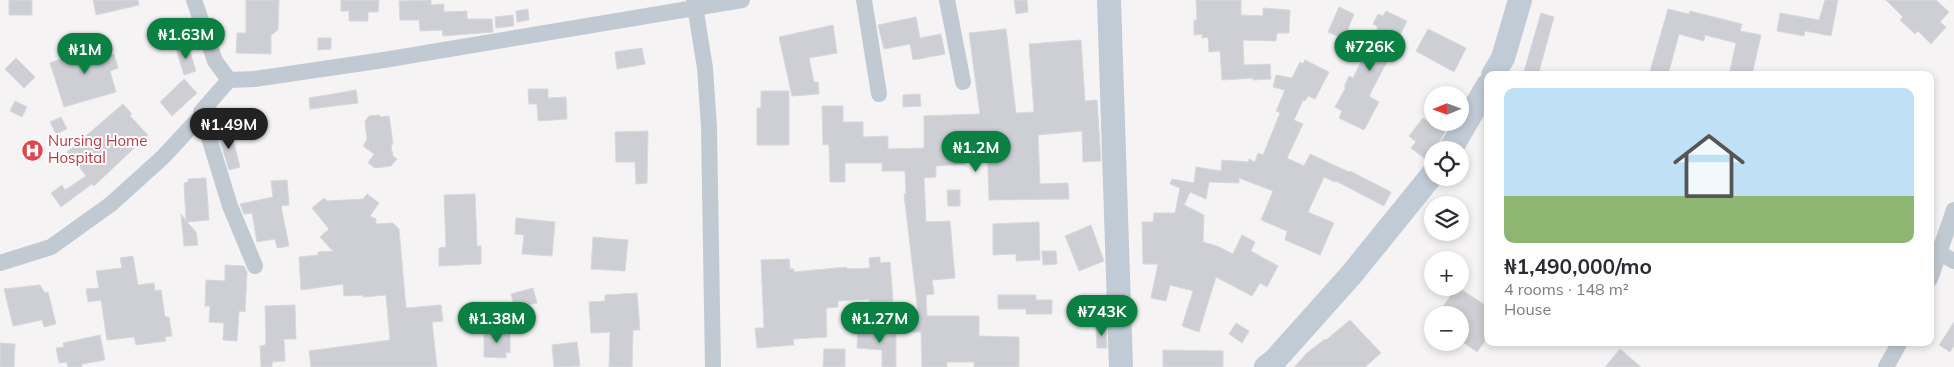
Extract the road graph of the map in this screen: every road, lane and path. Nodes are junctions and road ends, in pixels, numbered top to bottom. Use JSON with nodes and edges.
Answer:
{"nodes":[{"id":1,"x":194,"y":0,"type":"edge"},
{"id":2,"x":742,"y":0,"type":"edge"},
{"id":3,"x":864,"y":0,"type":"edge"},
{"id":4,"x":947,"y":0,"type":"edge"},
{"id":5,"x":1109,"y":0,"type":"edge"},
{"id":6,"x":1520,"y":0,"type":"edge"},
{"id":7,"x":695,"y":4,"type":"edge"},
{"id":8,"x":1495,"y":71,"type":"edge"},
{"id":9,"x":229,"y":80,"type":"junction"},
{"id":10,"x":963,"y":82,"type":"dead end"},
{"id":11,"x":1484,"y":92,"type":"edge"},
{"id":12,"x":879,"y":94,"type":"dead end"},
{"id":13,"x":202,"y":115,"type":"junction"},
{"id":14,"x":1455,"y":141,"type":"edge"},
{"id":15,"x":1424,"y":185,"type":"edge"},
{"id":16,"x":1954,"y":210,"type":"edge"},
{"id":17,"x":1940,"y":253,"type":"junction"},
{"id":18,"x":1954,"y":261,"type":"edge"},
{"id":19,"x":0,"y":263,"type":"edge"},
{"id":20,"x":255,"y":266,"type":"dead end"},
{"id":21,"x":1934,"y":269,"type":"edge"},
{"id":22,"x":1898,"y":346,"type":"edge"},
{"id":23,"x":713,"y":367,"type":"edge"},
{"id":24,"x":1121,"y":367,"type":"edge"},
{"id":25,"x":1266,"y":367,"type":"edge"},
{"id":26,"x":1886,"y":367,"type":"edge"}],
"edges":[{"from":1,"to":9,"type":"street"},
{"from":2,"to":7,"type":"street"},
{"from":3,"to":12,"type":"street"},
{"from":4,"to":10,"type":"street"},
{"from":5,"to":24,"type":"street"},
{"from":6,"to":8,"type":"street"},
{"from":7,"to":9,"type":"street"},
{"from":7,"to":23,"type":"street"},
{"from":9,"to":13,"type":"street"},
{"from":11,"to":14,"type":"street"},
{"from":13,"to":19,"type":"street"},
{"from":13,"to":20,"type":"street"},
{"from":15,"to":25,"type":"street"},
{"from":16,"to":17,"type":"street"},
{"from":17,"to":18,"type":"street"},
{"from":17,"to":21,"type":"street"},
{"from":22,"to":26,"type":"street"}]}
